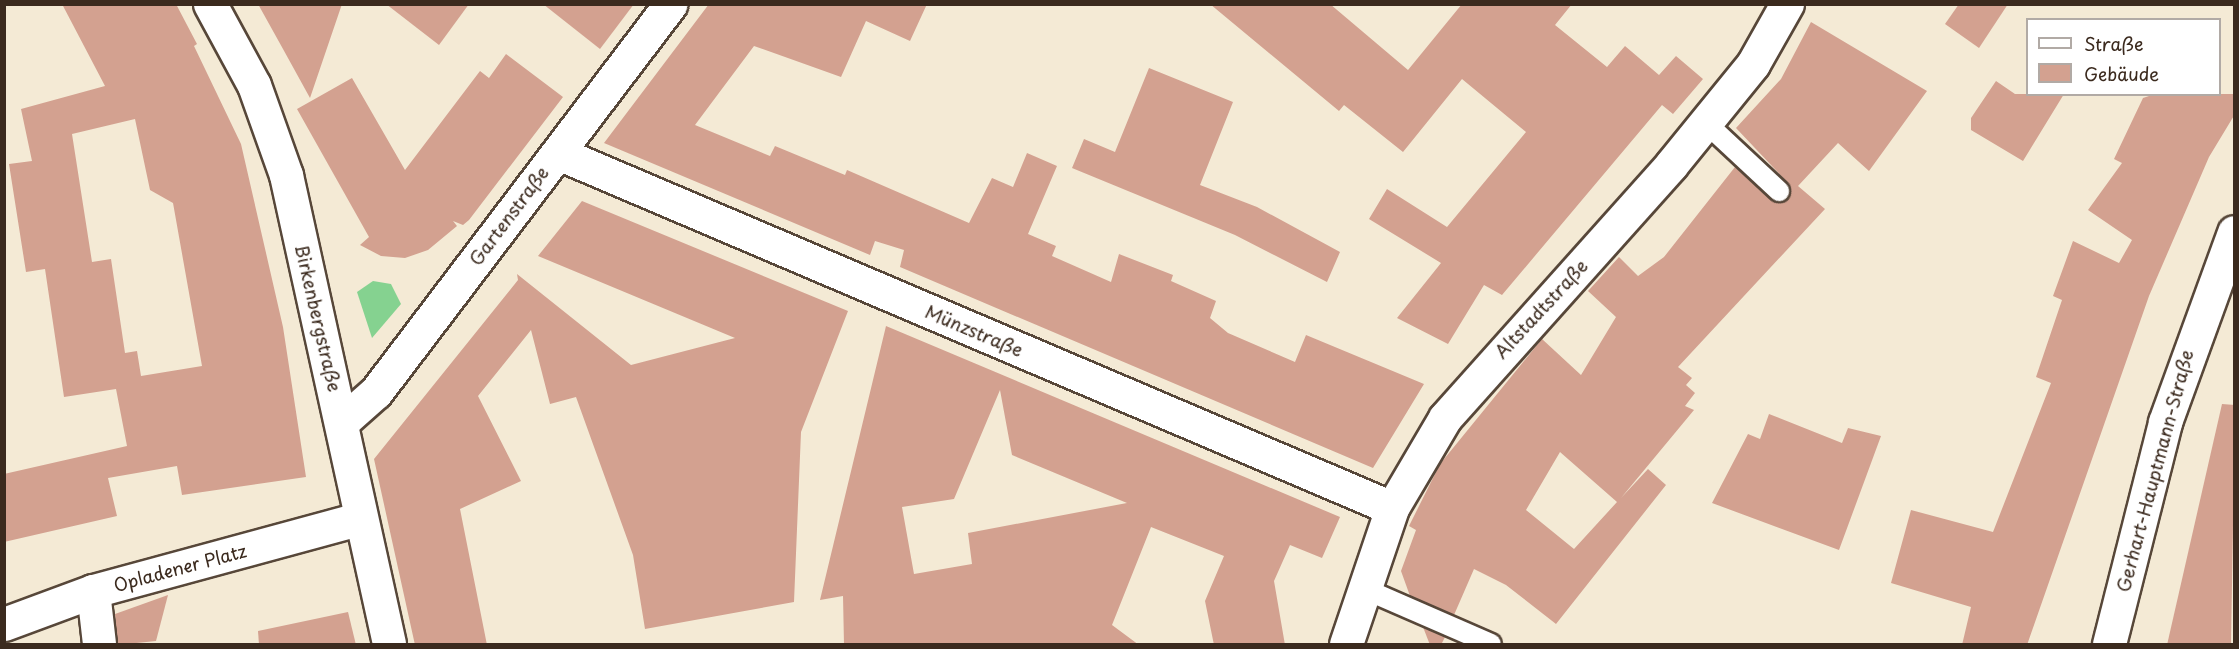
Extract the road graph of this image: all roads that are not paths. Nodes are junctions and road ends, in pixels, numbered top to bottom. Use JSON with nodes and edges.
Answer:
{"nodes":[{"id":1,"x":210,"y":4,"type":"edge"},
{"id":2,"x":669,"y":4,"type":"edge"},
{"id":3,"x":1787,"y":4,"type":"edge"},
{"id":4,"x":1706,"y":123,"type":"junction"},
{"id":5,"x":558,"y":153,"type":"junction"},
{"id":6,"x":1779,"y":191,"type":"dead end"},
{"id":7,"x":2235,"y":232,"type":"edge"},
{"id":8,"x":342,"y":422,"type":"junction"},
{"id":9,"x":1392,"y":508,"type":"junction"},
{"id":10,"x":358,"y":519,"type":"junction"},
{"id":11,"x":1366,"y":590,"type":"junction"},
{"id":12,"x":93,"y":591,"type":"junction"},
{"id":13,"x":4,"y":624,"type":"edge"},
{"id":14,"x":99,"y":645,"type":"edge"},
{"id":15,"x":389,"y":645,"type":"edge"},
{"id":16,"x":1346,"y":645,"type":"edge"},
{"id":17,"x":1491,"y":645,"type":"edge"},
{"id":18,"x":2109,"y":645,"type":"edge"}],
"edges":[{"from":1,"to":8,"type":"street","name":"Birkenbergstraße"},
{"from":2,"to":5,"type":"street","name":"Gartenstraße"},
{"from":3,"to":4,"type":"street","name":"Altstadtstraße"},
{"from":4,"to":6,"type":"lane"},
{"from":4,"to":9,"type":"street","name":"Altstadtstraße"},
{"from":5,"to":8,"type":"street","name":"Gartenstraße"},
{"from":5,"to":9,"type":"street","name":"Münzstraße"},
{"from":7,"to":18,"type":"street","name":"Gerhart-Hauptmann-Straße"},
{"from":8,"to":10,"type":"street","name":"Birkenbergstraße"},
{"from":9,"to":11,"type":"street","name":"Altstadtstraße"},
{"from":10,"to":12,"type":"street","name":"Opladener Platz"},
{"from":10,"to":15,"type":"street","name":"Birkenbergstraße"},
{"from":11,"to":16,"type":"street","name":"Altstadtstraße"},
{"from":11,"to":17,"type":"lane"},
{"from":12,"to":13,"type":"street","name":"Opladener Platz"},
{"from":12,"to":14,"type":"street"}]}
